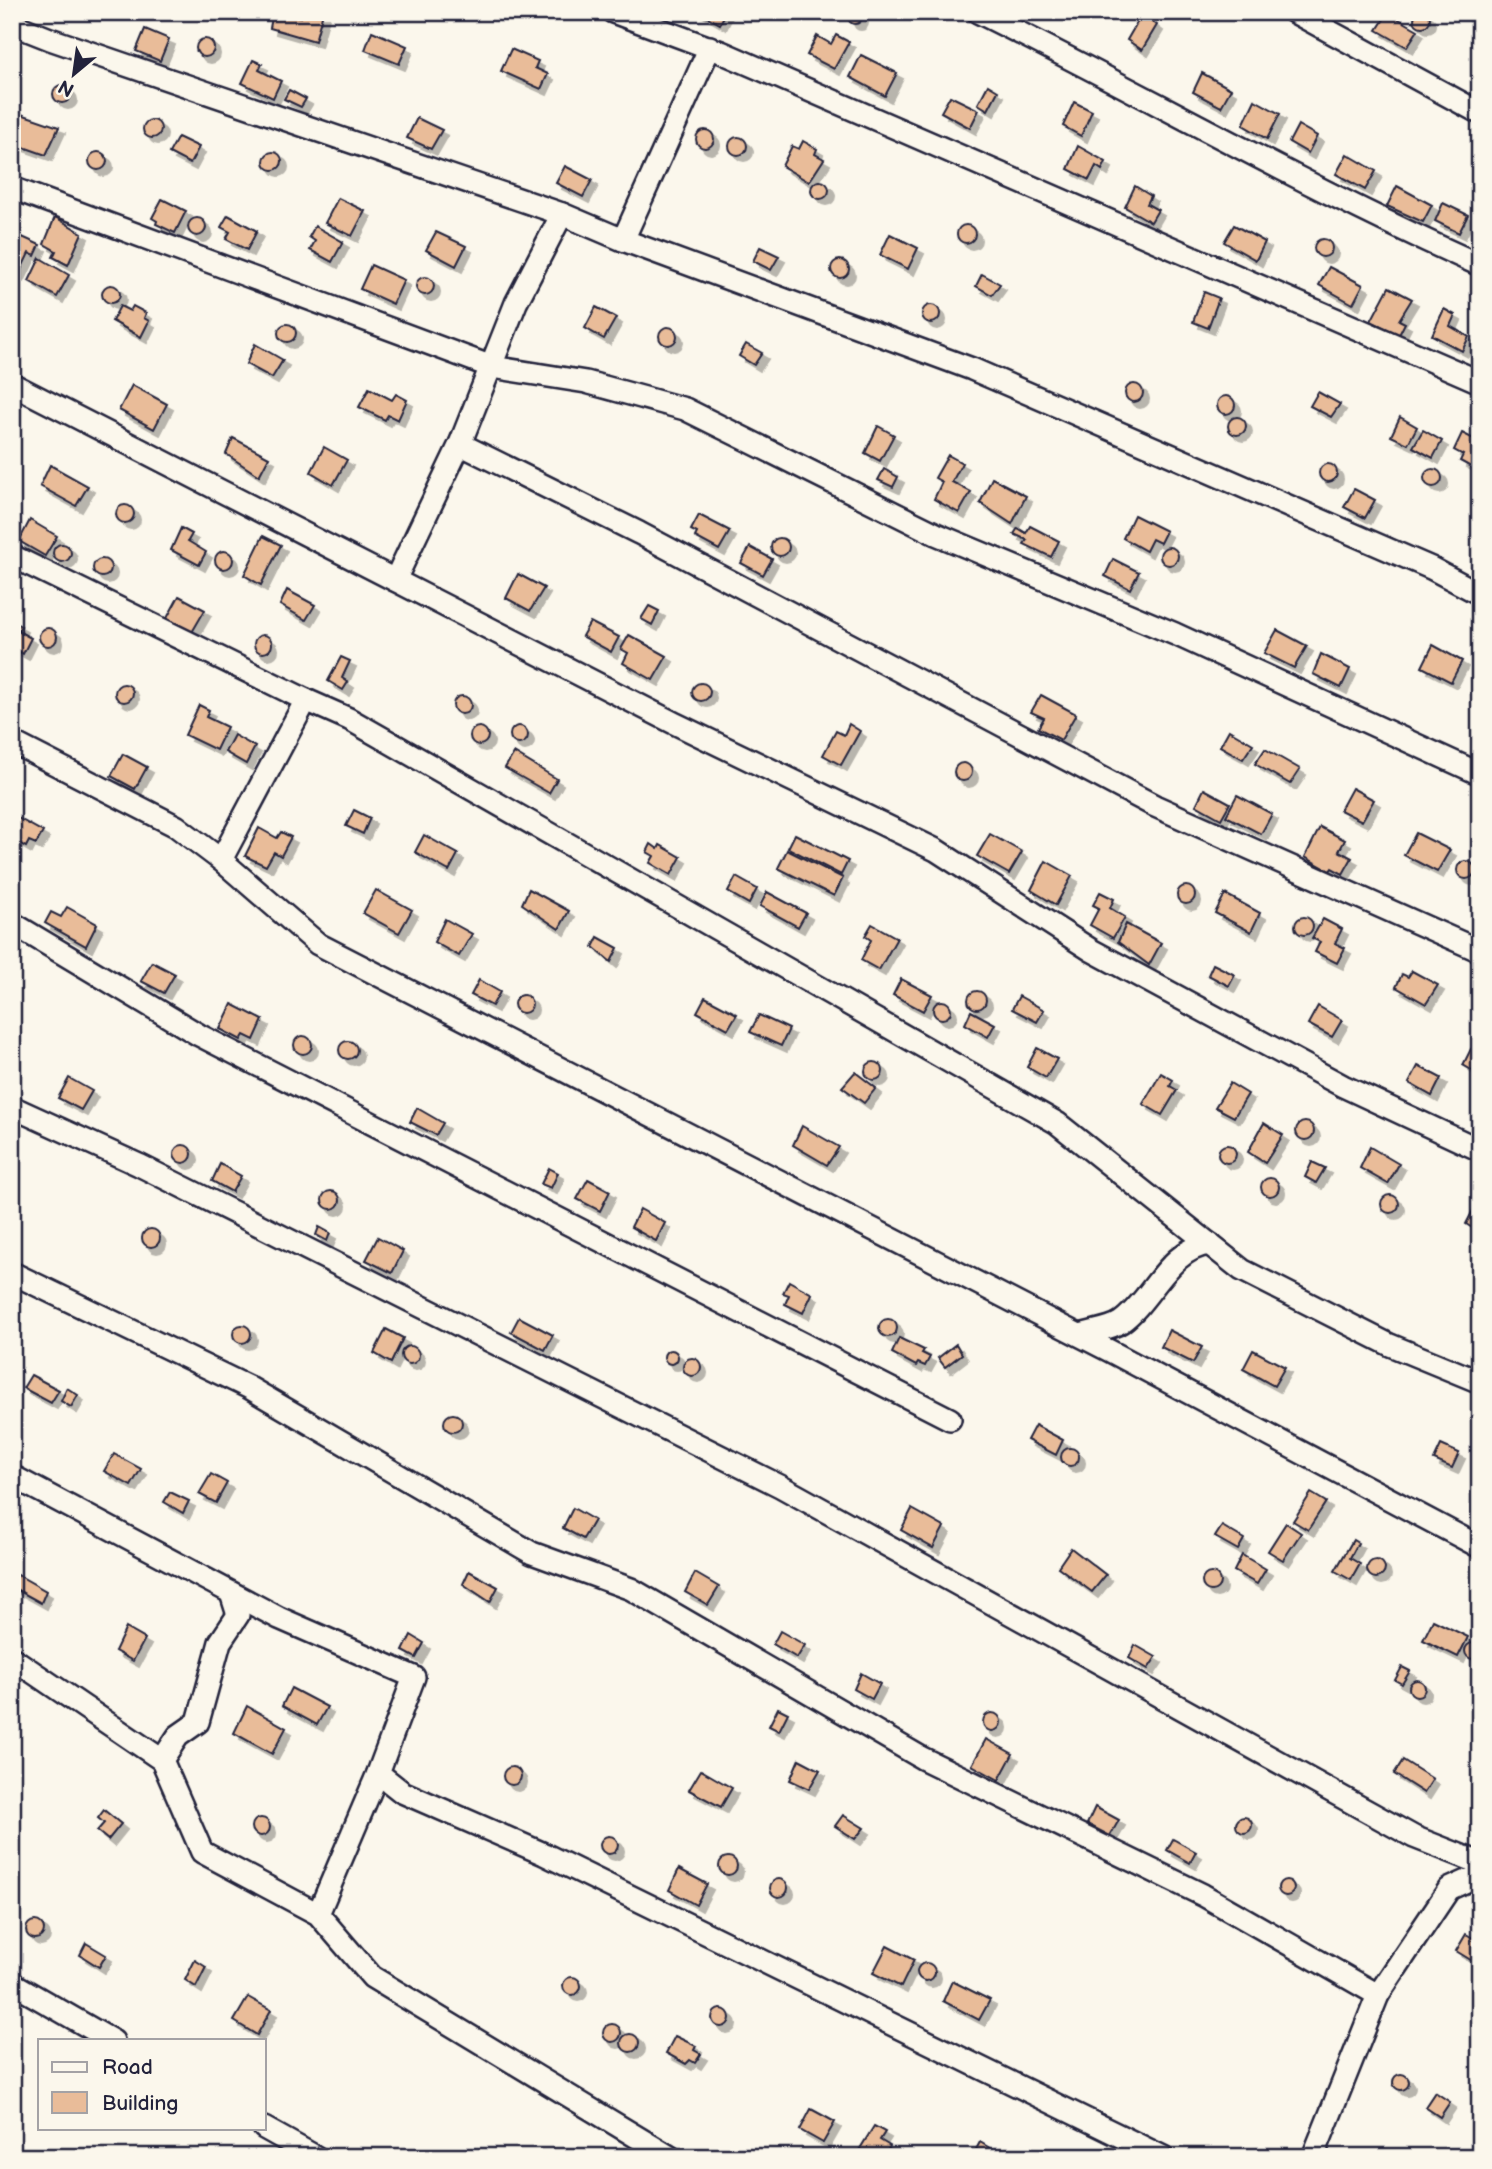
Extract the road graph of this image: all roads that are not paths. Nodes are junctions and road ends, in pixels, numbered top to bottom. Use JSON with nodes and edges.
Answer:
{"nodes":[{"id":1,"x":612,"y":12,"type":"edge"},
{"id":2,"x":978,"y":12,"type":"edge"},
{"id":3,"x":1294,"y":12,"type":"edge"},
{"id":4,"x":12,"y":23,"type":"edge"},
{"id":5,"x":710,"y":47,"type":"junction"},
{"id":6,"x":1480,"y":113,"type":"edge"},
{"id":7,"x":12,"y":188,"type":"edge"},
{"id":8,"x":562,"y":214,"type":"junction"},
{"id":9,"x":623,"y":240,"type":"junction"},
{"id":10,"x":1480,"y":265,"type":"edge"},
{"id":11,"x":492,"y":367,"type":"junction"},
{"id":12,"x":1480,"y":382,"type":"edge"},
{"id":13,"x":12,"y":384,"type":"edge"},
{"id":14,"x":460,"y":444,"type":"junction"},
{"id":15,"x":12,"y":556,"type":"edge"},
{"id":16,"x":395,"y":580,"type":"junction"},
{"id":17,"x":1480,"y":594,"type":"edge"},
{"id":18,"x":306,"y":700,"type":"junction"},
{"id":19,"x":12,"y":742,"type":"edge"},
{"id":20,"x":1480,"y":774,"type":"edge"},
{"id":21,"x":222,"y":860,"type":"junction"},
{"id":22,"x":12,"y":923,"type":"edge"},
{"id":23,"x":1480,"y":951,"type":"edge"},
{"id":24,"x":12,"y":1107,"type":"edge"},
{"id":25,"x":1480,"y":1150,"type":"edge"},
{"id":26,"x":1210,"y":1244,"type":"junction"},
{"id":27,"x":12,"y":1273,"type":"edge"},
{"id":28,"x":1080,"y":1335,"type":"junction"},
{"id":29,"x":1480,"y":1382,"type":"edge"},
{"id":30,"x":950,"y":1419,"type":"dead end"},
{"id":31,"x":12,"y":1476,"type":"edge"},
{"id":32,"x":1480,"y":1547,"type":"edge"},
{"id":33,"x":231,"y":1592,"type":"junction"},
{"id":34,"x":12,"y":1658,"type":"edge"},
{"id":35,"x":162,"y":1760,"type":"junction"},
{"id":36,"x":378,"y":1773,"type":"junction"},
{"id":37,"x":1480,"y":1863,"type":"edge"},
{"id":38,"x":1480,"y":1875,"type":"edge"},
{"id":39,"x":318,"y":1914,"type":"junction"},
{"id":40,"x":12,"y":1983,"type":"edge"},
{"id":41,"x":1378,"y":1995,"type":"junction"},
{"id":42,"x":110,"y":2039,"type":"edge"},
{"id":43,"x":266,"y":2129,"type":"edge"},
{"id":44,"x":316,"y":2157,"type":"edge"},
{"id":45,"x":670,"y":2157,"type":"edge"},
{"id":46,"x":1163,"y":2157,"type":"edge"},
{"id":47,"x":1313,"y":2157,"type":"edge"}],
"edges":[{"from":1,"to":5,"type":"street"},
{"from":2,"to":10,"type":"street"},
{"from":3,"to":6,"type":"street"},
{"from":4,"to":8,"type":"street"},
{"from":5,"to":9,"type":"street"},
{"from":5,"to":12,"type":"street"},
{"from":7,"to":11,"type":"street"},
{"from":8,"to":9,"type":"street"},
{"from":8,"to":11,"type":"street"},
{"from":9,"to":17,"type":"street"},
{"from":11,"to":14,"type":"street"},
{"from":11,"to":20,"type":"street"},
{"from":13,"to":16,"type":"street"},
{"from":14,"to":16,"type":"street"},
{"from":14,"to":23,"type":"street"},
{"from":15,"to":18,"type":"street"},
{"from":16,"to":25,"type":"street"},
{"from":18,"to":21,"type":"street"},
{"from":18,"to":26,"type":"street"},
{"from":19,"to":21,"type":"street"},
{"from":21,"to":28,"type":"street"},
{"from":22,"to":30,"type":"street"},
{"from":24,"to":37,"type":"street"},
{"from":26,"to":28,"type":"street"},
{"from":26,"to":29,"type":"street"},
{"from":27,"to":41,"type":"street"},
{"from":28,"to":32,"type":"street"},
{"from":31,"to":33,"type":"street"},
{"from":33,"to":35,"type":"street"},
{"from":33,"to":36,"type":"street"},
{"from":34,"to":35,"type":"street"},
{"from":35,"to":39,"type":"street"},
{"from":36,"to":39,"type":"street"},
{"from":36,"to":46,"type":"street"},
{"from":38,"to":41,"type":"street"},
{"from":39,"to":45,"type":"street"},
{"from":40,"to":42,"type":"street"},
{"from":41,"to":47,"type":"street"},
{"from":43,"to":44,"type":"street"}]}
